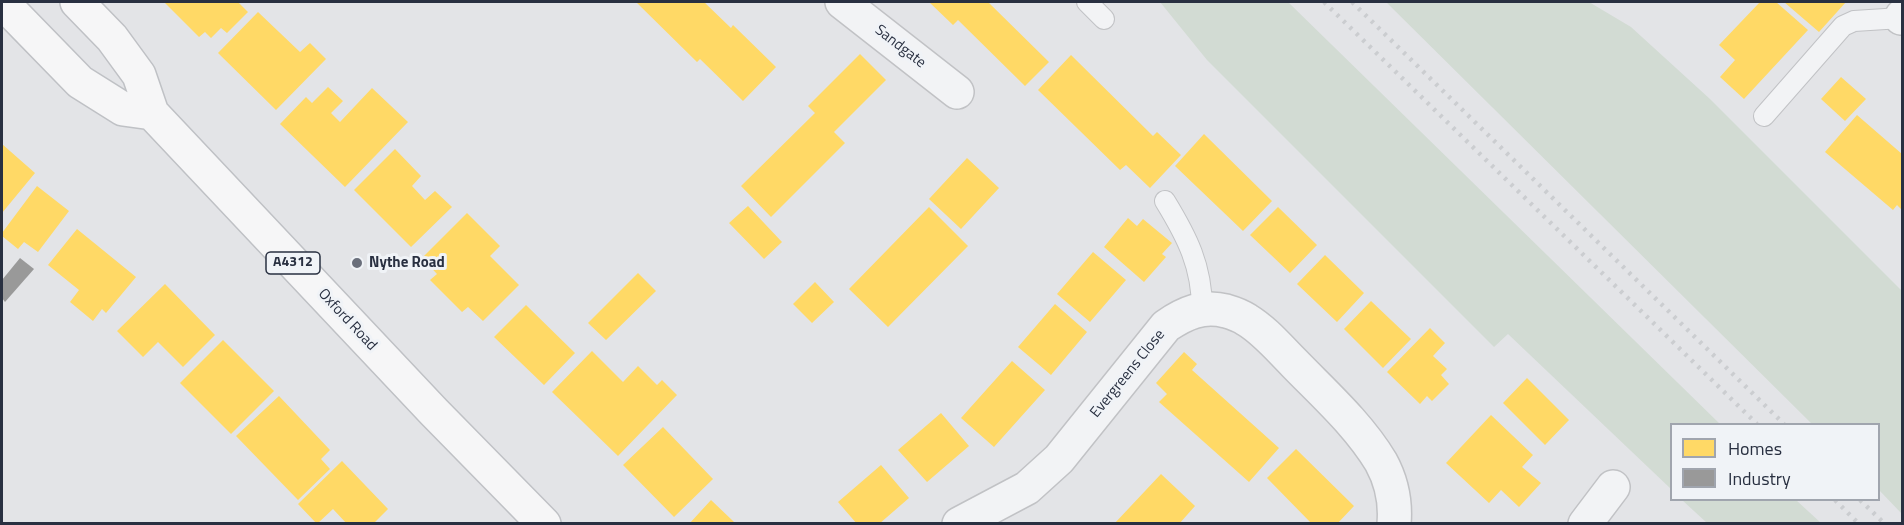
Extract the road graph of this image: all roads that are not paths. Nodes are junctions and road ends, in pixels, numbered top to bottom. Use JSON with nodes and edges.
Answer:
{"nodes":[{"id":1,"x":77,"y":2,"type":"edge"},
{"id":2,"x":842,"y":2,"type":"edge"},
{"id":3,"x":1087,"y":2,"type":"edge"},
{"id":4,"x":2,"y":3,"type":"edge"},
{"id":5,"x":1104,"y":19,"type":"dead end"},
{"id":6,"x":1902,"y":20,"type":"edge"},
{"id":7,"x":957,"y":92,"type":"dead end"},
{"id":8,"x":152,"y":113,"type":"junction"},
{"id":9,"x":1764,"y":116,"type":"dead end"},
{"id":10,"x":1166,"y":201,"type":"dead end"},
{"id":11,"x":1202,"y":309,"type":"junction"},
{"id":12,"x":1613,"y":487,"type":"dead end"},
{"id":13,"x":543,"y":524,"type":"edge"},
{"id":14,"x":959,"y":524,"type":"edge"},
{"id":15,"x":1394,"y":524,"type":"edge"},
{"id":16,"x":1585,"y":524,"type":"edge"}],
"edges":[{"from":1,"to":8,"type":"main road","name":"Oxford Road","number":"A4312"},
{"from":2,"to":7,"type":"street","name":"Sandgate"},
{"from":3,"to":5,"type":"lane"},
{"from":4,"to":8,"type":"main road"},
{"from":6,"to":9,"type":"lane"},
{"from":8,"to":13,"type":"main road","name":"Oxford Road","number":"A4312"},
{"from":10,"to":11,"type":"lane"},
{"from":11,"to":14,"type":"street","name":"Evergreens Close"},
{"from":11,"to":15,"type":"street","name":"Evergreens Close"},
{"from":12,"to":16,"type":"street"}]}
